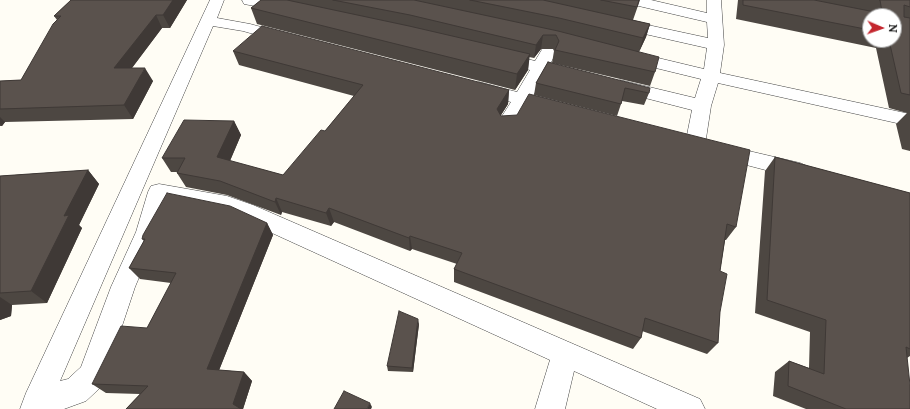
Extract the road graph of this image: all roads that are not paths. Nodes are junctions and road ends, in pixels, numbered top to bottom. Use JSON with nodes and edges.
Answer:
{"nodes":[{"id":1,"x":216,"y":0,"type":"edge"},
{"id":2,"x":631,"y":0,"type":"edge"},
{"id":3,"x":714,"y":0,"type":"edge"},
{"id":4,"x":249,"y":1,"type":"edge"},
{"id":5,"x":302,"y":9,"type":"edge"},
{"id":6,"x":572,"y":10,"type":"edge"},
{"id":7,"x":715,"y":19,"type":"junction"},
{"id":8,"x":208,"y":21,"type":"junction"},
{"id":9,"x":608,"y":22,"type":"edge"},
{"id":10,"x":244,"y":27,"type":"junction"},
{"id":11,"x":304,"y":43,"type":"edge"},
{"id":12,"x":716,"y":45,"type":"junction"},
{"id":13,"x":618,"y":53,"type":"edge"},
{"id":14,"x":487,"y":54,"type":"edge"},
{"id":15,"x":540,"y":67,"type":"junction"},
{"id":16,"x":711,"y":76,"type":"junction"},
{"id":17,"x":461,"y":83,"type":"edge"},
{"id":18,"x":521,"y":98,"type":"junction"},
{"id":19,"x":702,"y":106,"type":"junction"},
{"id":20,"x":567,"y":111,"type":"edge"},
{"id":21,"x":910,"y":120,"type":"edge"},
{"id":22,"x":507,"y":124,"type":"edge"},
{"id":23,"x":818,"y":176,"type":"edge"},
{"id":24,"x":565,"y":354,"type":"junction"},
{"id":25,"x":35,"y":406,"type":"edge"},
{"id":26,"x":550,"y":409,"type":"edge"},
{"id":27,"x":690,"y":409,"type":"edge"}],
"edges":[{"from":1,"to":8,"type":"street"},
{"from":2,"to":7,"type":"street"},
{"from":3,"to":7,"type":"street"},
{"from":4,"to":5,"type":"street"},
{"from":4,"to":10,"type":"street"},
{"from":6,"to":15,"type":"street"},
{"from":7,"to":12,"type":"street"},
{"from":8,"to":10,"type":"street"},
{"from":8,"to":25,"type":"street"},
{"from":9,"to":12,"type":"street"},
{"from":10,"to":11,"type":"street"},
{"from":12,"to":16,"type":"street"},
{"from":13,"to":16,"type":"street"},
{"from":14,"to":15,"type":"street"},
{"from":15,"to":18,"type":"street"},
{"from":15,"to":19,"type":"street"},
{"from":16,"to":19,"type":"street"},
{"from":16,"to":21,"type":"street"},
{"from":17,"to":18,"type":"street"},
{"from":18,"to":20,"type":"street"},
{"from":18,"to":22,"type":"street"},
{"from":19,"to":23,"type":"street"},
{"from":24,"to":25,"type":"street"},
{"from":24,"to":26,"type":"street"},
{"from":24,"to":27,"type":"street"}]}
